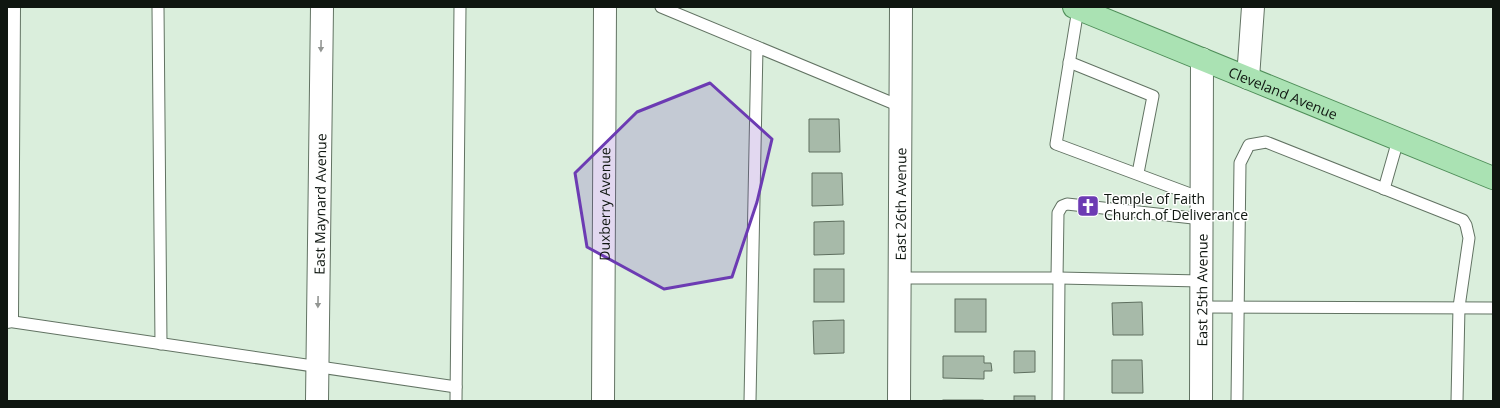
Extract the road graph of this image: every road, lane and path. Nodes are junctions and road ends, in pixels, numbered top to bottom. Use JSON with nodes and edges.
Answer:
{"nodes":[{"id":1,"x":9,"y":7,"type":"edge"},
{"id":2,"x":158,"y":7,"type":"edge"},
{"id":3,"x":322,"y":7,"type":"edge"},
{"id":4,"x":460,"y":7,"type":"edge"},
{"id":5,"x":605,"y":7,"type":"edge"},
{"id":6,"x":661,"y":7,"type":"edge"},
{"id":7,"x":901,"y":7,"type":"edge"},
{"id":8,"x":1253,"y":7,"type":"edge"},
{"id":9,"x":1076,"y":8,"type":"edge"},
{"id":10,"x":757,"y":47,"type":"junction"},
{"id":11,"x":1202,"y":60,"type":"junction"},
{"id":12,"x":1069,"y":62,"type":"junction"},
{"id":13,"x":1248,"y":78,"type":"junction"},
{"id":14,"x":902,"y":107,"type":"junction"},
{"id":15,"x":1398,"y":140,"type":"junction"},
{"id":16,"x":1138,"y":173,"type":"junction"},
{"id":17,"x":1493,"y":178,"type":"edge"},
{"id":18,"x":1384,"y":188,"type":"junction"},
{"id":19,"x":1201,"y":198,"type":"junction"},
{"id":20,"x":1202,"y":219,"type":"junction"},
{"id":21,"x":900,"y":278,"type":"junction"},
{"id":22,"x":1058,"y":278,"type":"junction"},
{"id":23,"x":1201,"y":281,"type":"junction"},
{"id":24,"x":1201,"y":307,"type":"junction"},
{"id":25,"x":1238,"y":307,"type":"junction"},
{"id":26,"x":1459,"y":307,"type":"junction"},
{"id":27,"x":1493,"y":308,"type":"edge"},
{"id":28,"x":7,"y":317,"type":"edge"},
{"id":29,"x":7,"y":321,"type":"edge"},
{"id":30,"x":161,"y":344,"type":"junction"},
{"id":31,"x":318,"y":367,"type":"junction"},
{"id":32,"x":456,"y":387,"type":"junction"},
{"id":33,"x":318,"y":401,"type":"edge"},
{"id":34,"x":456,"y":401,"type":"edge"},
{"id":35,"x":602,"y":401,"type":"edge"},
{"id":36,"x":750,"y":401,"type":"edge"},
{"id":37,"x":899,"y":401,"type":"edge"},
{"id":38,"x":1058,"y":401,"type":"edge"},
{"id":39,"x":1201,"y":401,"type":"edge"},
{"id":40,"x":1237,"y":401,"type":"edge"},
{"id":41,"x":1457,"y":401,"type":"edge"}],
"edges":[{"from":1,"to":28,"type":"street"},
{"from":2,"to":30,"type":"lane"},
{"from":3,"to":31,"type":"street","name":"East Maynard Avenue","one_way":true},
{"from":4,"to":32,"type":"lane"},
{"from":5,"to":35,"type":"street","name":"Duxberry Avenue"},
{"from":6,"to":10,"type":"lane"},
{"from":7,"to":14,"type":"street","name":"East 26th Avenue"},
{"from":8,"to":13,"type":"street"},
{"from":9,"to":11,"type":"main road","name":"Cleveland Avenue"},
{"from":9,"to":12,"type":"lane"},
{"from":10,"to":14,"type":"lane"},
{"from":10,"to":36,"type":"lane"},
{"from":11,"to":13,"type":"main road","name":"Cleveland Avenue"},
{"from":11,"to":19,"type":"street","name":"East 25th Avenue"},
{"from":12,"to":16,"type":"lane"},
{"from":12,"to":16,"type":"lane"},
{"from":13,"to":15,"type":"main road","name":"Cleveland Avenue"},
{"from":14,"to":21,"type":"street","name":"East 26th Avenue"},
{"from":15,"to":17,"type":"main road","name":"Cleveland Avenue"},
{"from":15,"to":18,"type":"lane"},
{"from":16,"to":19,"type":"lane"},
{"from":18,"to":25,"type":"lane"},
{"from":18,"to":26,"type":"lane"},
{"from":19,"to":20,"type":"street","name":"East 25th Avenue"},
{"from":20,"to":22,"type":"lane"},
{"from":20,"to":23,"type":"street","name":"East 25th Avenue"},
{"from":21,"to":22,"type":"lane"},
{"from":21,"to":37,"type":"street","name":"East 26th Avenue"},
{"from":22,"to":23,"type":"lane"},
{"from":22,"to":38,"type":"lane"},
{"from":23,"to":24,"type":"street","name":"East 25th Avenue"},
{"from":24,"to":25,"type":"lane"},
{"from":24,"to":39,"type":"street","name":"East 25th Avenue"},
{"from":25,"to":26,"type":"lane"},
{"from":25,"to":40,"type":"lane"},
{"from":26,"to":27,"type":"lane"},
{"from":26,"to":41,"type":"lane"},
{"from":29,"to":30,"type":"lane"},
{"from":30,"to":31,"type":"lane"},
{"from":31,"to":32,"type":"lane"},
{"from":31,"to":33,"type":"street","name":"East Maynard Avenue"},
{"from":32,"to":34,"type":"lane"}]}
